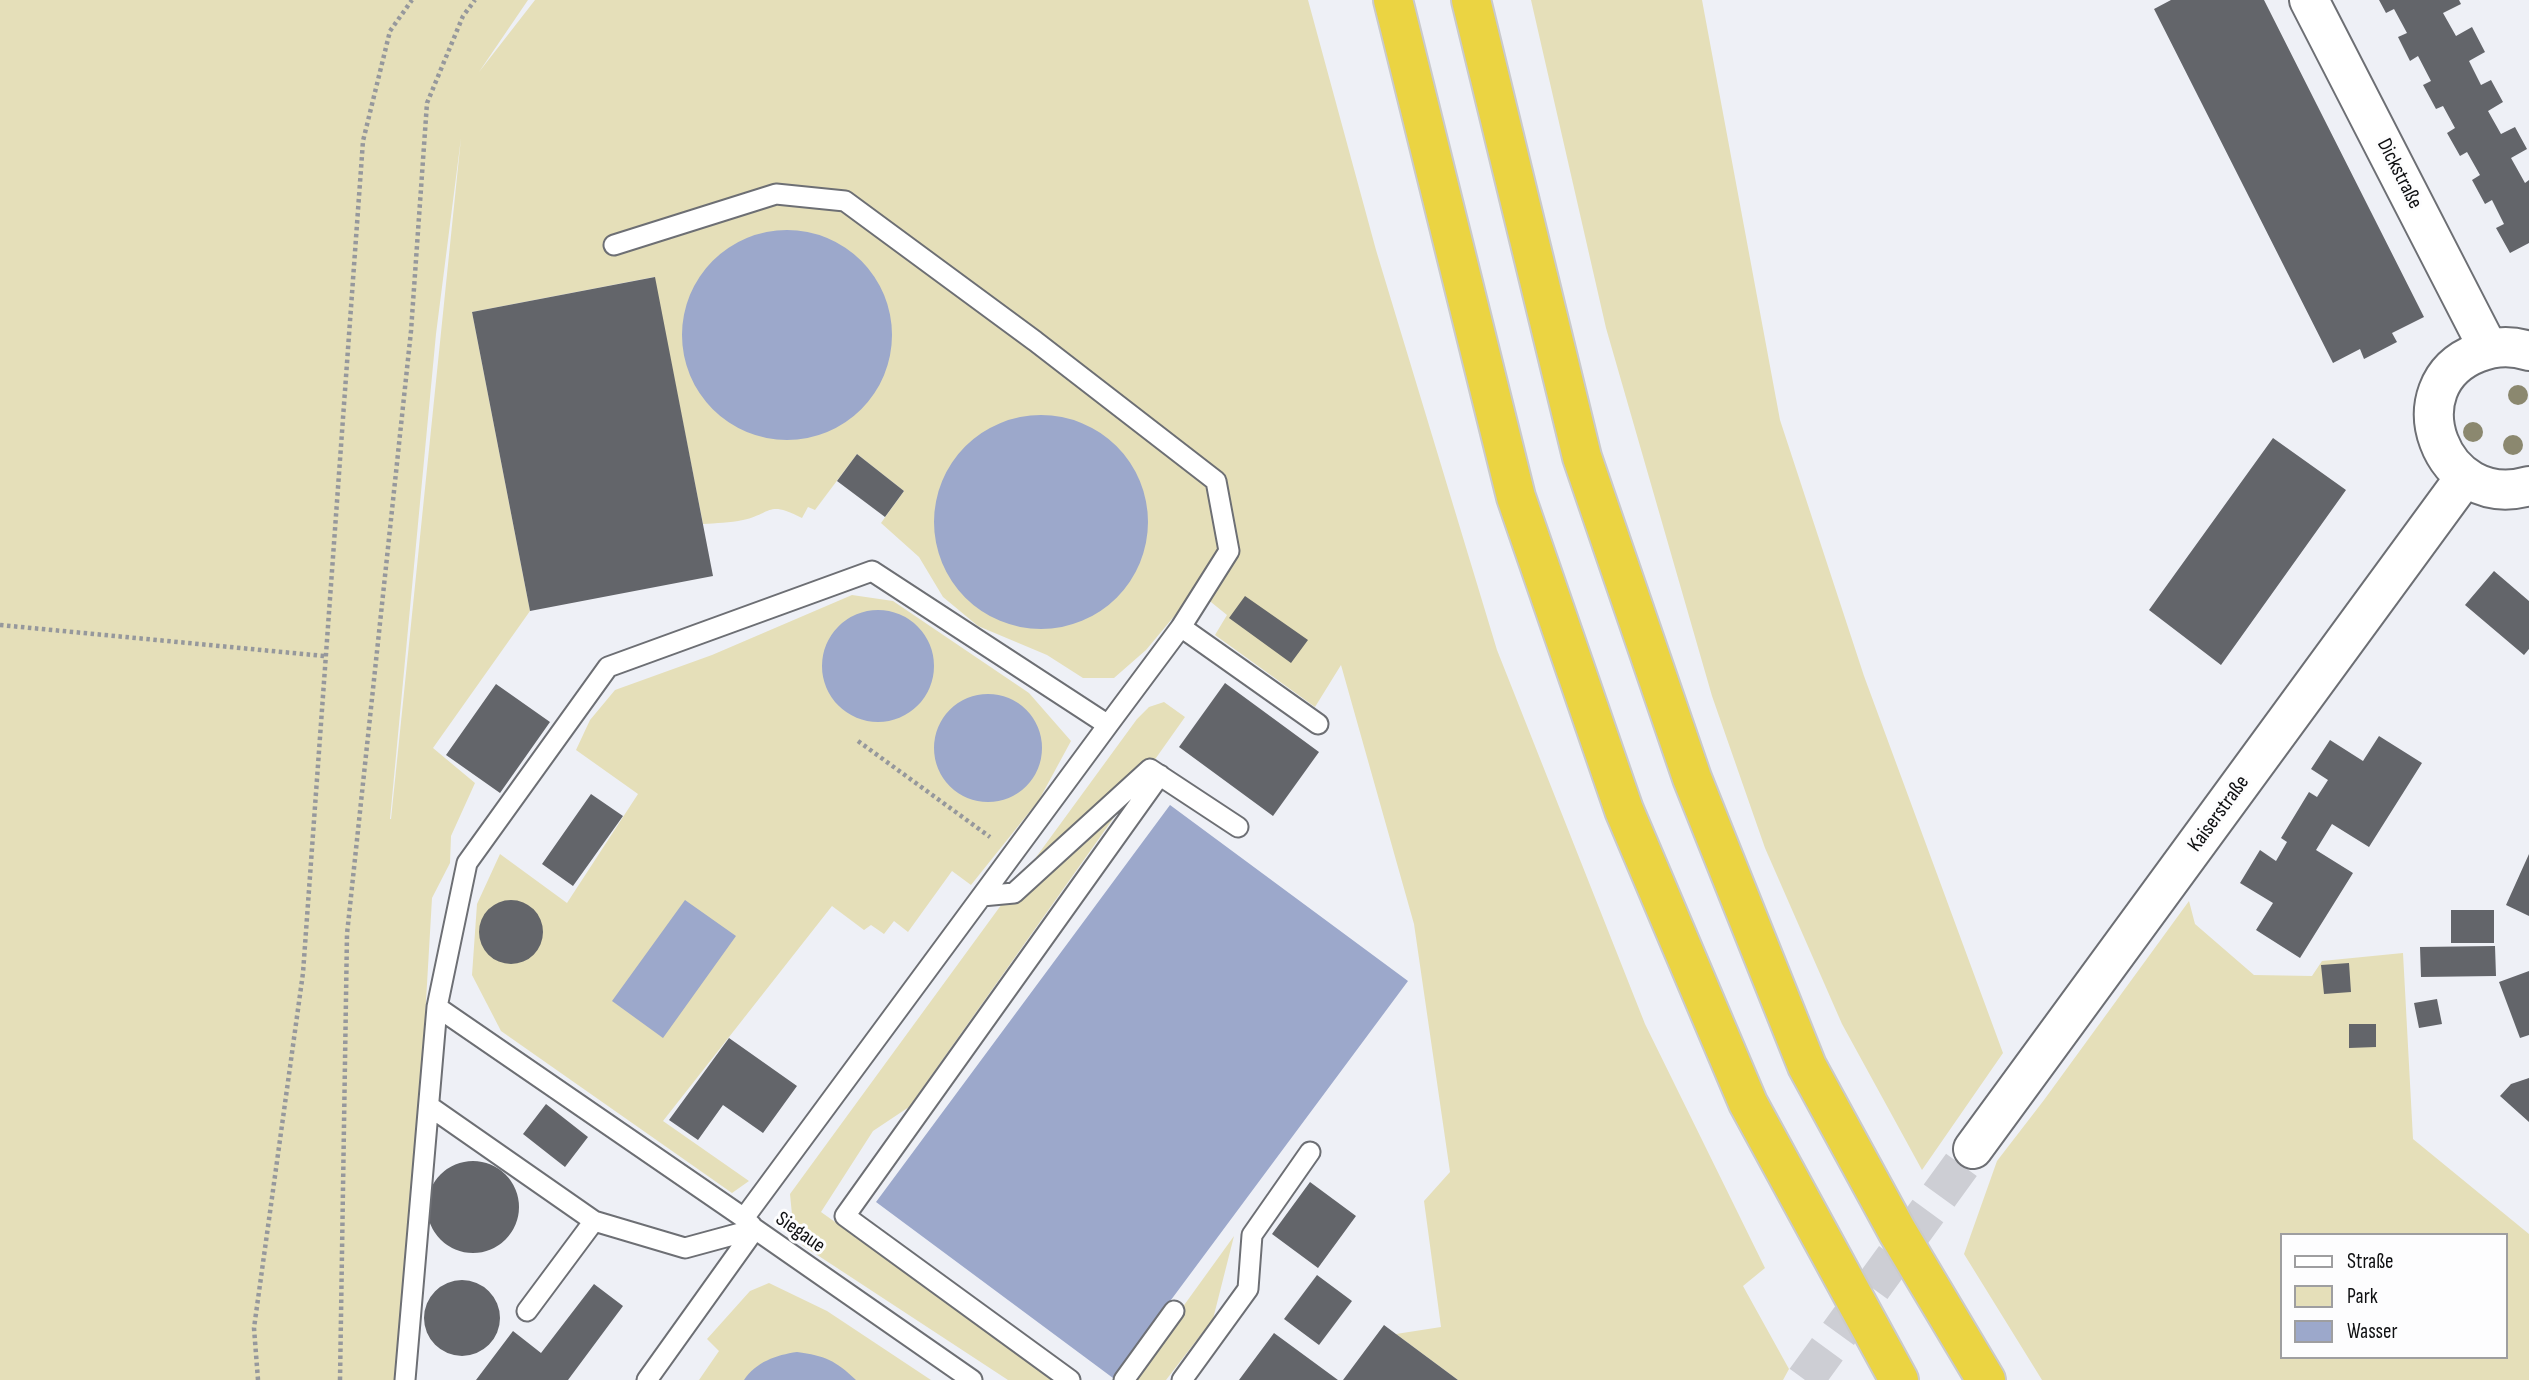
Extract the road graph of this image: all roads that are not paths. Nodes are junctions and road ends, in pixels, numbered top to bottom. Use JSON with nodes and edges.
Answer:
{"nodes":[{"id":1,"x":1393,"y":0,"type":"edge"},
{"id":2,"x":1471,"y":0,"type":"edge"},
{"id":3,"x":2309,"y":0,"type":"edge"},
{"id":4,"x":614,"y":245,"type":"dead end"},
{"id":5,"x":2488,"y":348,"type":"junction"},
{"id":6,"x":2529,"y":351,"type":"edge"},
{"id":7,"x":2465,"y":477,"type":"junction"},
{"id":8,"x":2529,"y":486,"type":"edge"},
{"id":9,"x":1181,"y":626,"type":"junction"},
{"id":10,"x":1318,"y":724,"type":"dead end"},
{"id":11,"x":1108,"y":725,"type":"junction"},
{"id":12,"x":1160,"y":775,"type":"junction"},
{"id":13,"x":1238,"y":827,"type":"dead end"},
{"id":14,"x":982,"y":896,"type":"junction"},
{"id":15,"x":438,"y":1007,"type":"junction"},
{"id":16,"x":429,"y":1106,"type":"junction"},
{"id":17,"x":1973,"y":1149,"type":"tunnel mouth"},
{"id":18,"x":1310,"y":1152,"type":"dead end"},
{"id":19,"x":594,"y":1221,"type":"junction"},
{"id":20,"x":750,"y":1224,"type":"junction"},
{"id":21,"x":527,"y":1311,"type":"dead end"},
{"id":22,"x":1174,"y":1311,"type":"dead end"},
{"id":23,"x":405,"y":1380,"type":"edge"},
{"id":24,"x":647,"y":1380,"type":"edge"},
{"id":25,"x":972,"y":1380,"type":"edge"},
{"id":26,"x":1070,"y":1380,"type":"edge"},
{"id":27,"x":1124,"y":1380,"type":"edge"},
{"id":28,"x":1182,"y":1380,"type":"edge"},
{"id":29,"x":1899,"y":1380,"type":"edge"},
{"id":30,"x":1986,"y":1380,"type":"edge"}],
"edges":[{"from":1,"to":29,"type":"highway"},
{"from":2,"to":30,"type":"highway"},
{"from":3,"to":5,"type":"street","name":"Dickstraße"},
{"from":4,"to":9,"type":"lane"},
{"from":5,"to":6,"type":"street"},
{"from":5,"to":7,"type":"street"},
{"from":7,"to":8,"type":"street"},
{"from":7,"to":17,"type":"street","name":"Kaiserstraße"},
{"from":9,"to":10,"type":"lane"},
{"from":9,"to":11,"type":"lane"},
{"from":11,"to":14,"type":"lane"},
{"from":11,"to":15,"type":"lane"},
{"from":12,"to":13,"type":"lane"},
{"from":12,"to":14,"type":"lane"},
{"from":12,"to":26,"type":"lane"},
{"from":14,"to":20,"type":"lane"},
{"from":15,"to":16,"type":"lane"},
{"from":15,"to":20,"type":"lane"},
{"from":16,"to":19,"type":"lane"},
{"from":16,"to":23,"type":"lane"},
{"from":18,"to":28,"type":"lane"},
{"from":19,"to":20,"type":"lane"},
{"from":19,"to":21,"type":"lane"},
{"from":20,"to":24,"type":"lane","name":"Siegaue"},
{"from":20,"to":25,"type":"lane","name":"Siegaue"},
{"from":22,"to":27,"type":"lane"}]}
